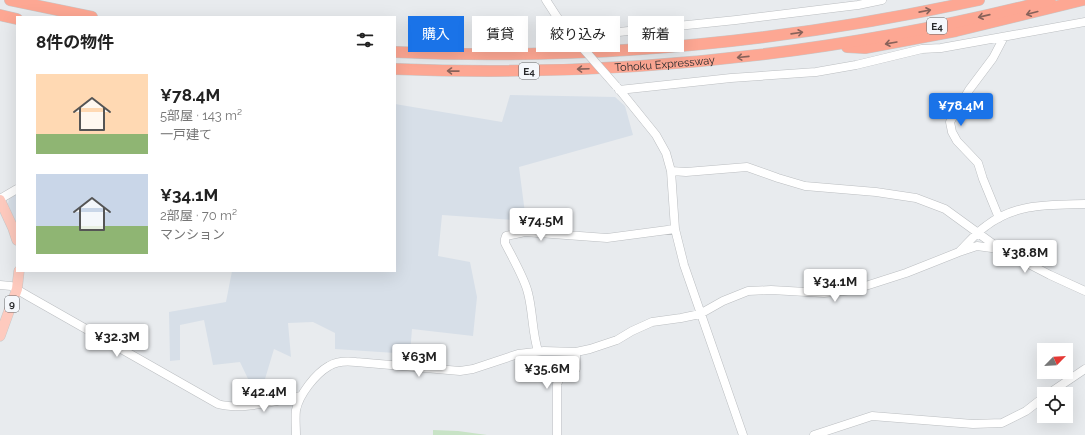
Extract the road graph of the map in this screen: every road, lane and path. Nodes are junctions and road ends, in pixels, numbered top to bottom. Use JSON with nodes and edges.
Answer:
{"nodes":[{"id":1,"x":10,"y":0,"type":"edge"},
{"id":2,"x":546,"y":0,"type":"edge"},
{"id":3,"x":882,"y":0,"type":"edge"},
{"id":4,"x":968,"y":0,"type":"edge"},
{"id":5,"x":979,"y":0,"type":"edge"},
{"id":6,"x":1050,"y":0,"type":"edge"},
{"id":7,"x":1083,"y":0,"type":"edge"},
{"id":8,"x":950,"y":6,"type":"junction"},
{"id":9,"x":0,"y":15,"type":"edge"},
{"id":10,"x":87,"y":16,"type":"edge"},
{"id":11,"x":557,"y":16,"type":"edge"},
{"id":12,"x":16,"y":19,"type":"edge"},
{"id":13,"x":1085,"y":22,"type":"edge"},
{"id":14,"x":620,"y":32,"type":"edge"},
{"id":15,"x":1004,"y":37,"type":"junction"},
{"id":16,"x":823,"y":46,"type":"junction"},
{"id":17,"x":396,"y":52,"type":"edge"},
{"id":18,"x":586,"y":52,"type":"edge"},
{"id":19,"x":396,"y":69,"type":"edge"},
{"id":20,"x":618,"y":88,"type":"junction"},
{"id":21,"x":671,"y":171,"type":"junction"},
{"id":22,"x":16,"y":190,"type":"edge"},
{"id":23,"x":0,"y":200,"type":"edge"},
{"id":24,"x":1085,"y":204,"type":"edge"},
{"id":25,"x":999,"y":218,"type":"junction"},
{"id":26,"x":675,"y":229,"type":"junction"},
{"id":27,"x":978,"y":233,"type":"junction"},
{"id":28,"x":16,"y":237,"type":"edge"},
{"id":29,"x":1000,"y":249,"type":"junction"},
{"id":30,"x":959,"y":252,"type":"junction"},
{"id":31,"x":20,"y":272,"type":"edge"},
{"id":32,"x":0,"y":284,"type":"edge"},
{"id":33,"x":17,"y":289,"type":"junction"},
{"id":34,"x":1085,"y":291,"type":"edge"},
{"id":35,"x":700,"y":314,"type":"junction"},
{"id":36,"x":0,"y":336,"type":"edge"},
{"id":37,"x":538,"y":351,"type":"junction"},
{"id":38,"x":576,"y":352,"type":"junction"},
{"id":39,"x":1085,"y":369,"type":"edge"},
{"id":40,"x":1058,"y":387,"type":"edge"},
{"id":41,"x":301,"y":396,"type":"junction"},
{"id":42,"x":1037,"y":402,"type":"edge"},
{"id":43,"x":296,"y":435,"type":"edge"},
{"id":44,"x":557,"y":435,"type":"edge"},
{"id":45,"x":743,"y":435,"type":"edge"},
{"id":46,"x":814,"y":435,"type":"edge"}],
"edges":[{"from":1,"to":10,"type":"highway"},
{"from":2,"to":11,"type":"street"},
{"from":3,"to":14,"type":"street"},
{"from":4,"to":8,"type":"highway"},
{"from":5,"to":8,"type":"highway","name":"Tohoku Expressway","number":"E4"},
{"from":6,"to":16,"type":"highway","name":"Tohoku Expressway","number":"E4","one_way":true},
{"from":7,"to":16,"type":"highway","one_way":true},
{"from":17,"to":8,"type":"highway","name":"Tohoku Expressway","number":"E4","one_way":true},
{"from":9,"to":12,"type":"highway"},
{"from":13,"to":15,"type":"street"},
{"from":15,"to":20,"type":"street"},
{"from":15,"to":25,"type":"street"},
{"from":16,"to":19,"type":"highway","name":"Tohoku Expressway","number":"E4","one_way":true},
{"from":18,"to":20,"type":"street","bridge":true},
{"from":20,"to":21,"type":"street"},
{"from":21,"to":26,"type":"street"},
{"from":21,"to":27,"type":"street"},
{"from":22,"to":23,"type":"street"},
{"from":23,"to":28,"type":"main road"},
{"from":24,"to":25,"type":"street"},
{"from":25,"to":27,"type":"street"},
{"from":26,"to":35,"type":"street"},
{"from":26,"to":37,"type":"street"},
{"from":27,"to":29,"type":"street"},
{"from":27,"to":30,"type":"street"},
{"from":29,"to":30,"type":"street"},
{"from":29,"to":34,"type":"street"},
{"from":30,"to":35,"type":"street"},
{"from":31,"to":33,"type":"main road","number":"9"},
{"from":32,"to":33,"type":"street"},
{"from":33,"to":36,"type":"main road","number":"9"},
{"from":33,"to":41,"type":"street"},
{"from":35,"to":38,"type":"street"},
{"from":35,"to":45,"type":"street"},
{"from":37,"to":38,"type":"street"},
{"from":37,"to":41,"type":"street"},
{"from":38,"to":44,"type":"street"},
{"from":39,"to":40,"type":"street"},
{"from":41,"to":43,"type":"street"},
{"from":42,"to":46,"type":"street"}]}
